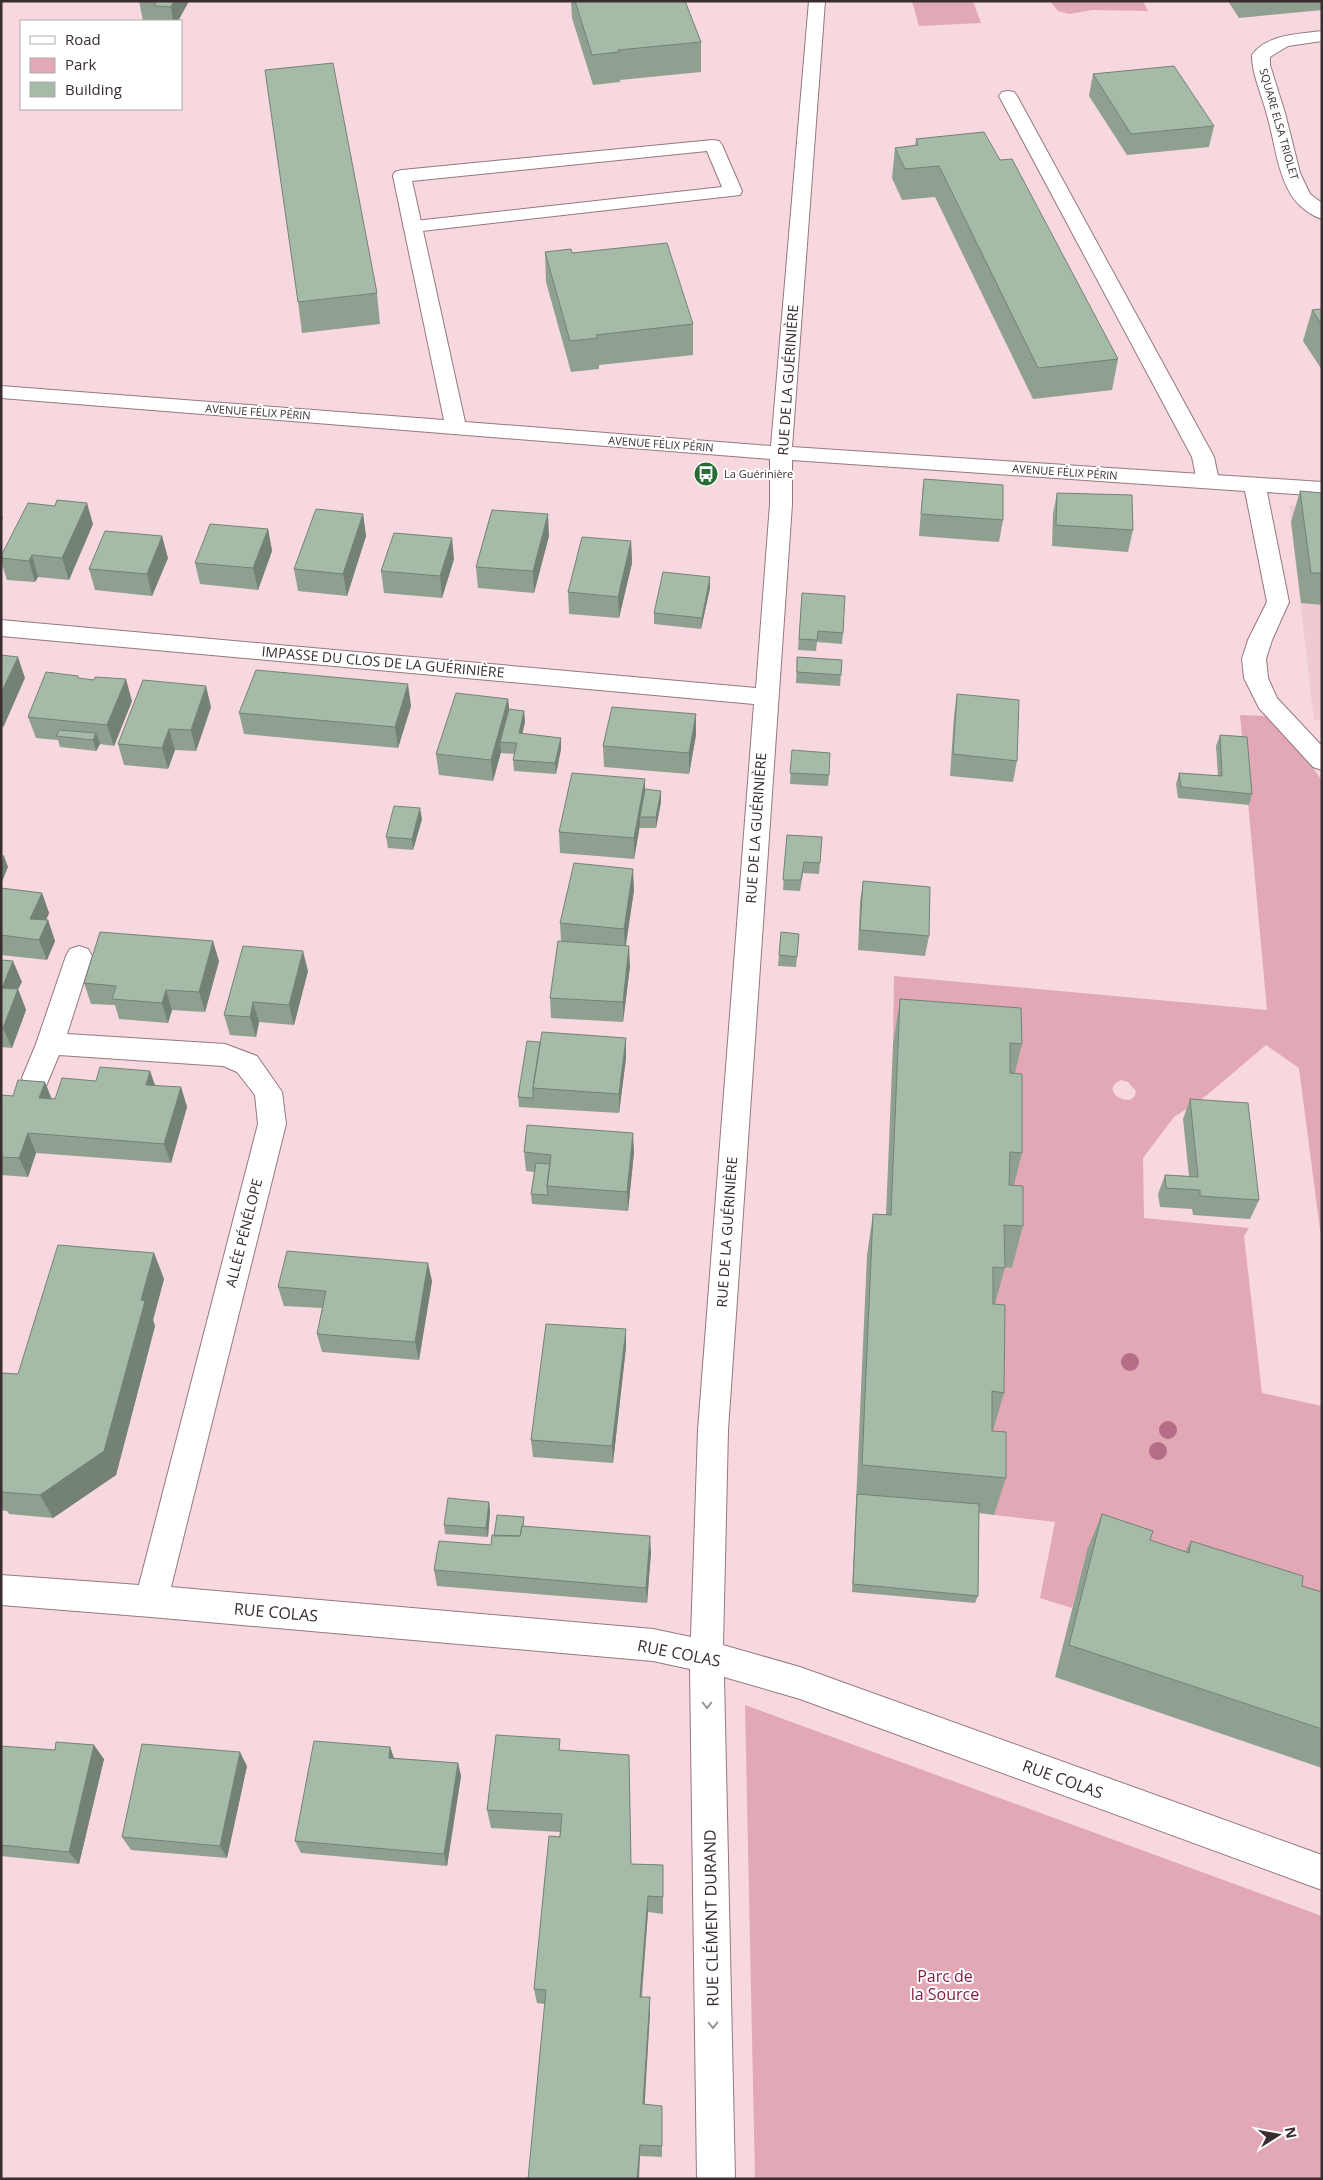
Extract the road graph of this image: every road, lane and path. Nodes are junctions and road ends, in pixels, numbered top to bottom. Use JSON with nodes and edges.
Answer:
{"nodes":[{"id":1,"x":816,"y":1,"type":"edge"},
{"id":2,"x":1322,"y":36,"type":"edge"},
{"id":3,"x":1008,"y":96,"type":"dead end"},
{"id":4,"x":1322,"y":195,"type":"edge"},
{"id":5,"x":1302,"y":197,"type":"junction"},
{"id":6,"x":1322,"y":213,"type":"edge"},
{"id":7,"x":413,"y":226,"type":"junction"},
{"id":8,"x":1,"y":392,"type":"edge"},
{"id":9,"x":456,"y":428,"type":"junction"},
{"id":10,"x":781,"y":453,"type":"junction"},
{"id":11,"x":1208,"y":481,"type":"junction"},
{"id":12,"x":1255,"y":485,"type":"junction"},
{"id":13,"x":1322,"y":489,"type":"edge"},
{"id":14,"x":1,"y":628,"type":"edge"},
{"id":15,"x":766,"y":697,"type":"junction"},
{"id":16,"x":1322,"y":761,"type":"edge"},
{"id":17,"x":79,"y":956,"type":"dead end"},
{"id":18,"x":50,"y":1044,"type":"junction"},
{"id":19,"x":36,"y":1078,"type":"dead end"},
{"id":20,"x":1,"y":1590,"type":"edge"},
{"id":21,"x":151,"y":1602,"type":"junction"},
{"id":22,"x":707,"y":1656,"type":"junction"},
{"id":23,"x":1322,"y":1873,"type":"edge"},
{"id":24,"x":716,"y":2179,"type":"edge"}],
"edges":[{"from":1,"to":10,"type":"street","name":"RUE DE LA GUÉRINIÈRE"},
{"from":2,"to":5,"type":"street","name":"SQUARE ELSA TRIOLET"},
{"from":3,"to":11,"type":"street"},
{"from":4,"to":5,"type":"street","name":"SQUARE ELSA TRIOLET"},
{"from":5,"to":6,"type":"street","name":"SQUARE ELSA TRIOLET"},
{"from":7,"to":7,"type":"street"},
{"from":7,"to":9,"type":"street"},
{"from":8,"to":9,"type":"street","name":"AVENUE FÉLIX PÉRIN"},
{"from":9,"to":10,"type":"street","name":"AVENUE FÉLIX PÉRIN"},
{"from":10,"to":11,"type":"street","name":"AVENUE FÉLIX PÉRIN"},
{"from":10,"to":15,"type":"street","name":"RUE DE LA GUÉRINIÈRE"},
{"from":11,"to":12,"type":"street","name":"AVENUE FÉLIX PÉRIN"},
{"from":12,"to":13,"type":"street","name":"AVENUE FÉLIX PÉRIN"},
{"from":12,"to":16,"type":"street"},
{"from":14,"to":15,"type":"street","name":"IMPASSE DU CLOS DE LA GUÉRINIÈRE"},
{"from":15,"to":22,"type":"street","name":"RUE DE LA GUÉRINIÈRE"},
{"from":17,"to":18,"type":"street"},
{"from":18,"to":19,"type":"street"},
{"from":18,"to":21,"type":"street","name":"ALLÉE PÉNÉLOPE"},
{"from":20,"to":21,"type":"street","name":"RUE COLAS"},
{"from":21,"to":22,"type":"street","name":"RUE COLAS"},
{"from":22,"to":23,"type":"street","name":"RUE COLAS"},
{"from":22,"to":24,"type":"street","name":"RUE CLÉMENT DURAND","one_way":true}]}
